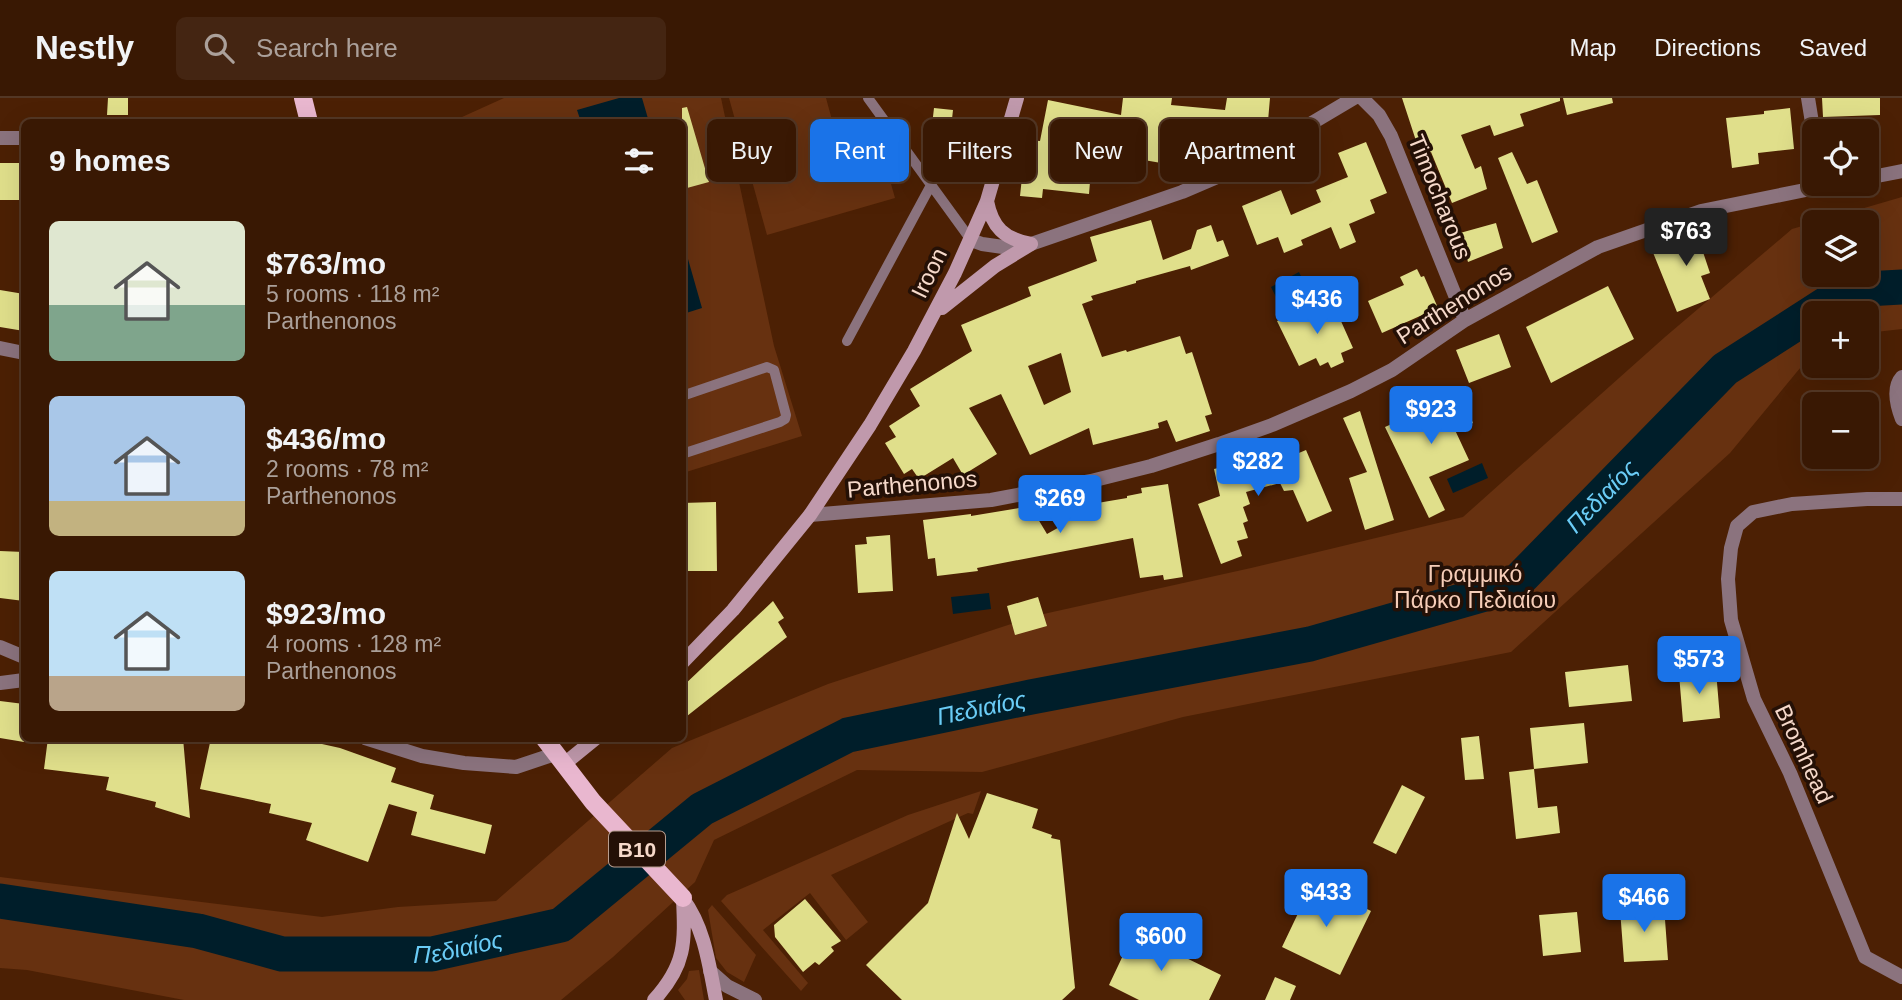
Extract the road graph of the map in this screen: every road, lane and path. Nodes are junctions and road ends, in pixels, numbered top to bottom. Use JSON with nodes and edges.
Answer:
{"nodes":[{"id":1,"x":303,"y":98,"type":"edge"},
{"id":2,"x":868,"y":98,"type":"edge"},
{"id":3,"x":1017,"y":98,"type":"edge"},
{"id":4,"x":1354,"y":98,"type":"edge"},
{"id":5,"x":1362,"y":98,"type":"edge"},
{"id":6,"x":1808,"y":98,"type":"edge"},
{"id":7,"x":308,"y":119,"type":"edge"},
{"id":8,"x":1811,"y":119,"type":"edge"},
{"id":9,"x":0,"y":138,"type":"edge"},
{"id":10,"x":21,"y":138,"type":"edge"},
{"id":11,"x":1902,"y":171,"type":"edge"},
{"id":12,"x":1879,"y":176,"type":"edge"},
{"id":13,"x":930,"y":185,"type":"junction"},
{"id":14,"x":1802,"y":190,"type":"edge"},
{"id":15,"x":987,"y":201,"type":"junction"},
{"id":16,"x":971,"y":240,"type":"junction"},
{"id":17,"x":1031,"y":244,"type":"junction"},
{"id":18,"x":935,"y":313,"type":"junction"},
{"id":19,"x":1465,"y":320,"type":"junction"},
{"id":20,"x":847,"y":341,"type":"dead end"},
{"id":21,"x":0,"y":348,"type":"edge"},
{"id":22,"x":21,"y":352,"type":"edge"},
{"id":23,"x":1902,"y":377,"type":"edge"},
{"id":24,"x":686,"y":395,"type":"edge"},
{"id":25,"x":1902,"y":419,"type":"edge"},
{"id":26,"x":686,"y":453,"type":"edge"},
{"id":27,"x":1902,"y":499,"type":"edge"},
{"id":28,"x":810,"y":515,"type":"junction"},
{"id":29,"x":0,"y":647,"type":"edge"},
{"id":30,"x":21,"y":656,"type":"edge"},
{"id":31,"x":686,"y":659,"type":"edge"},
{"id":32,"x":21,"y":680,"type":"edge"},
{"id":33,"x":0,"y":683,"type":"edge"},
{"id":34,"x":377,"y":742,"type":"edge"},
{"id":35,"x":547,"y":742,"type":"edge"},
{"id":36,"x":589,"y":742,"type":"edge"},
{"id":37,"x":559,"y":760,"type":"junction"},
{"id":38,"x":682,"y":897,"type":"junction"},
{"id":39,"x":710,"y":971,"type":"junction"},
{"id":40,"x":1902,"y":977,"type":"edge"},
{"id":41,"x":654,"y":1000,"type":"edge"},
{"id":42,"x":716,"y":1000,"type":"edge"},
{"id":43,"x":755,"y":1000,"type":"edge"}],
"edges":[{"from":1,"to":7,"type":"main road"},
{"from":2,"to":13,"type":"lane"},
{"from":3,"to":15,"type":"main road"},
{"from":4,"to":17,"type":"street","name":"Iroon"},
{"from":5,"to":19,"type":"street","name":"Timocharous"},
{"from":6,"to":8,"type":"street"},
{"from":9,"to":10,"type":"street"},
{"from":11,"to":12,"type":"street"},
{"from":13,"to":16,"type":"lane"},
{"from":13,"to":20,"type":"lane"},
{"from":14,"to":19,"type":"street","name":"Parthenonos"},
{"from":15,"to":16,"type":"main road"},
{"from":15,"to":17,"type":"main road"},
{"from":16,"to":17,"type":"street","name":"Iroon"},
{"from":16,"to":18,"type":"main road","name":"Iroon"},
{"from":17,"to":18,"type":"main road"},
{"from":18,"to":28,"type":"main road","name":"Iroon"},
{"from":19,"to":28,"type":"street","name":"Parthenonos"},
{"from":21,"to":22,"type":"street"},
{"from":23,"to":25,"type":"street"},
{"from":24,"to":26,"type":"lane"},
{"from":27,"to":40,"type":"street","name":"Bromhead"},
{"from":28,"to":31,"type":"main road","name":"Iroon"},
{"from":29,"to":30,"type":"street"},
{"from":32,"to":33,"type":"street"},
{"from":34,"to":37,"type":"street"},
{"from":35,"to":37,"type":"main road","number":"B10"},
{"from":36,"to":37,"type":"main road"},
{"from":37,"to":38,"type":"main road","number":"B10"},
{"from":38,"to":39,"type":"main road"},
{"from":38,"to":41,"type":"main road"},
{"from":39,"to":42,"type":"main road"},
{"from":39,"to":43,"type":"street"}]}
